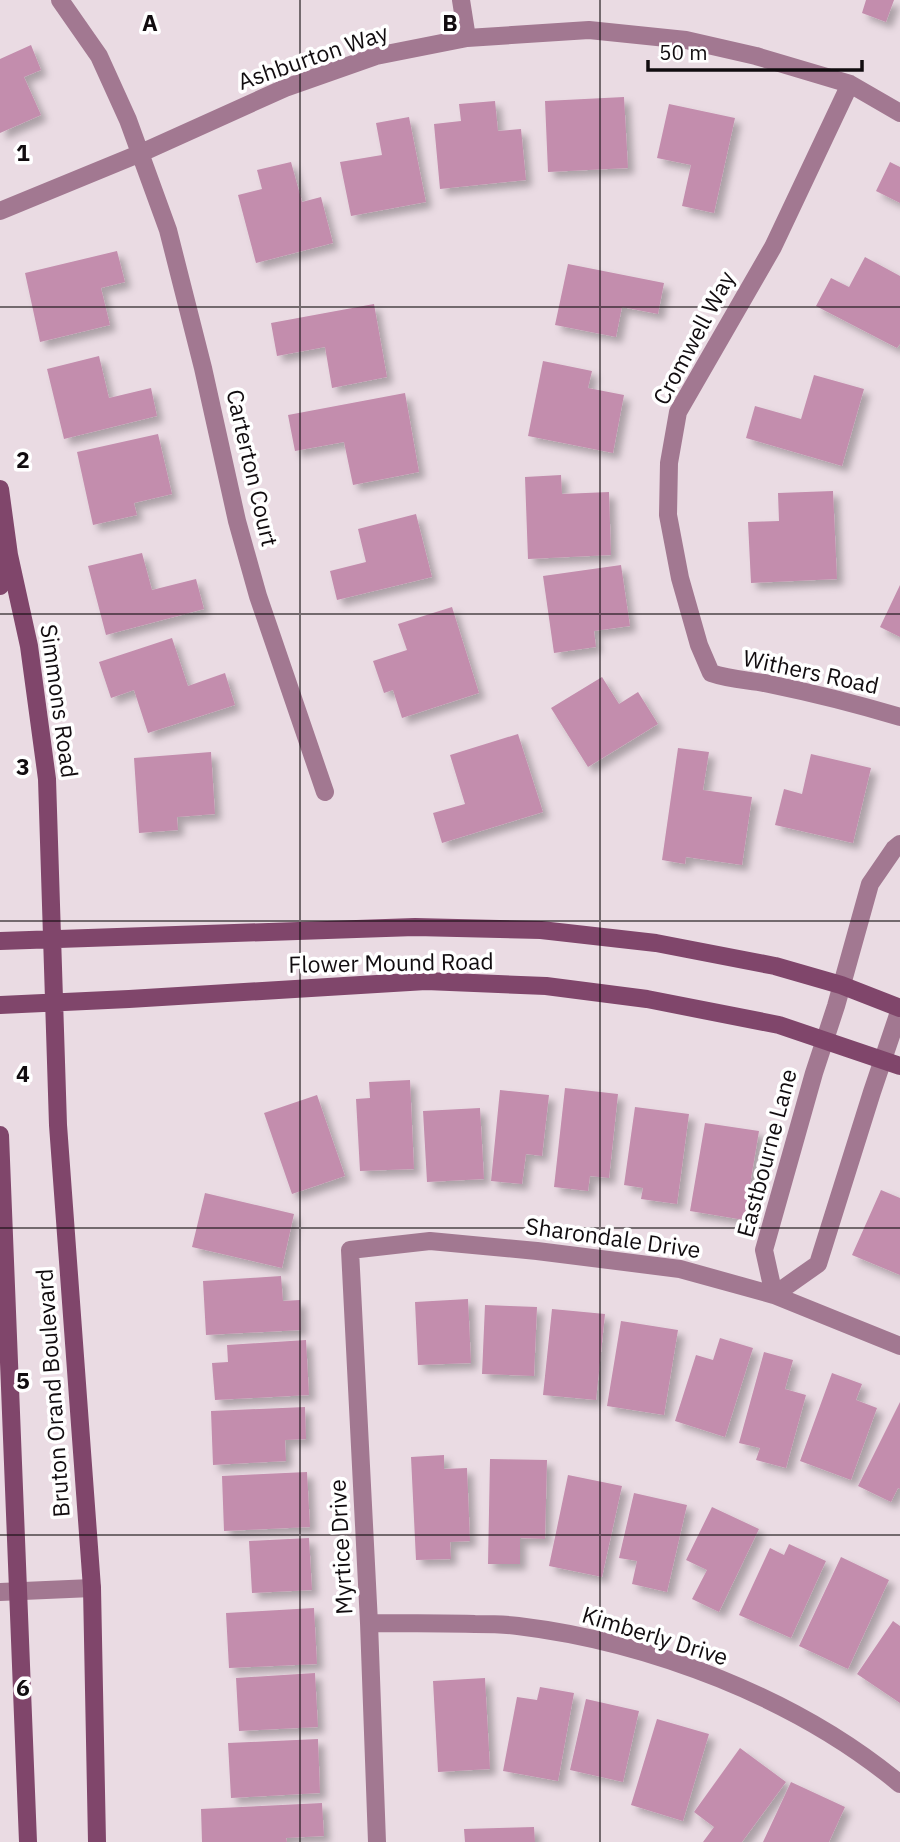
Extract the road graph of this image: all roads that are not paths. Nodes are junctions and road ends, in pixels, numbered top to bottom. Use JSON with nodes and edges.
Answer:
{"nodes":[{"id":1,"x":60,"y":0,"type":"edge"},
{"id":2,"x":461,"y":0,"type":"edge"},
{"id":3,"x":467,"y":38,"type":"junction"},
{"id":4,"x":850,"y":84,"type":"junction"},
{"id":5,"x":900,"y":113,"type":"edge"},
{"id":6,"x":141,"y":153,"type":"junction"},
{"id":7,"x":0,"y":211,"type":"edge"},
{"id":8,"x":0,"y":489,"type":"edge"},
{"id":9,"x":9,"y":555,"type":"junction"},
{"id":10,"x":0,"y":586,"type":"edge"},
{"id":11,"x":711,"y":673,"type":"joint"},
{"id":12,"x":900,"y":717,"type":"edge"},
{"id":13,"x":325,"y":792,"type":"dead end"},
{"id":14,"x":900,"y":844,"type":"edge"},
{"id":15,"x":52,"y":940,"type":"junction"},
{"id":16,"x":0,"y":942,"type":"edge"},
{"id":17,"x":841,"y":985,"type":"junction"},
{"id":18,"x":54,"y":1003,"type":"junction"},
{"id":19,"x":0,"y":1005,"type":"edge"},
{"id":20,"x":900,"y":1008,"type":"edge"},
{"id":21,"x":825,"y":1039,"type":"junction"},
{"id":22,"x":891,"y":1063,"type":"edge"},
{"id":23,"x":0,"y":1135,"type":"edge"},
{"id":24,"x":350,"y":1250,"type":"joint"},
{"id":25,"x":774,"y":1295,"type":"junction"},
{"id":26,"x":900,"y":1346,"type":"edge"},
{"id":27,"x":92,"y":1588,"type":"junction"},
{"id":28,"x":18,"y":1591,"type":"junction"},
{"id":29,"x":0,"y":1592,"type":"edge"},
{"id":30,"x":369,"y":1623,"type":"junction"},
{"id":31,"x":900,"y":1784,"type":"edge"},
{"id":32,"x":28,"y":1842,"type":"edge"},
{"id":33,"x":97,"y":1842,"type":"edge"},
{"id":34,"x":377,"y":1842,"type":"edge"}],
"edges":[{"from":1,"to":6,"type":"street","name":"Carterton Court"},
{"from":2,"to":3,"type":"street"},
{"from":3,"to":4,"type":"street","name":"Ashburton Way"},
{"from":3,"to":6,"type":"street","name":"Ashburton Way"},
{"from":4,"to":5,"type":"street","name":"Ashburton Way"},
{"from":4,"to":11,"type":"street","name":"Cromwell Way"},
{"from":6,"to":7,"type":"street","name":"Ashburton Way"},
{"from":6,"to":13,"type":"street","name":"Carterton Court"},
{"from":8,"to":9,"type":"main road","name":"Simmons Road"},
{"from":9,"to":10,"type":"main road","name":"Simmons Road"},
{"from":9,"to":15,"type":"main road","name":"Simmons Road"},
{"from":11,"to":12,"type":"street","name":"Withers Road"},
{"from":14,"to":17,"type":"street","name":"Eastbourne Lane"},
{"from":15,"to":16,"type":"main road","name":"Flower Mound Road"},
{"from":15,"to":17,"type":"main road","name":"Flower Mound Road"},
{"from":15,"to":18,"type":"main road","name":"Bruton Orand Boulevard"},
{"from":17,"to":20,"type":"main road","name":"Flower Mound Road"},
{"from":17,"to":21,"type":"street","name":"Eastbourne Lane"},
{"from":18,"to":19,"type":"main road","name":"Flower Mound Road"},
{"from":18,"to":21,"type":"main road","name":"Flower Mound Road"},
{"from":18,"to":27,"type":"main road","name":"Bruton Orand Boulevard"},
{"from":20,"to":22,"type":"street"},
{"from":21,"to":22,"type":"main road","name":"Flower Mound Road"},
{"from":21,"to":25,"type":"street","name":"Eastbourne Lane"},
{"from":22,"to":25,"type":"street"},
{"from":23,"to":28,"type":"main road","name":"Bruton Orand Boulevard"},
{"from":24,"to":25,"type":"street","name":"Sharondale Drive"},
{"from":24,"to":30,"type":"street","name":"Myrtice Drive"},
{"from":25,"to":26,"type":"street","name":"Sharondale Drive"},
{"from":27,"to":28,"type":"street"},
{"from":27,"to":33,"type":"main road","name":"Bruton Orand Boulevard"},
{"from":28,"to":29,"type":"street"},
{"from":28,"to":32,"type":"main road","name":"Bruton Orand Boulevard"},
{"from":30,"to":31,"type":"street","name":"Kimberly Drive"},
{"from":30,"to":34,"type":"street","name":"Myrtice Drive"}]}
